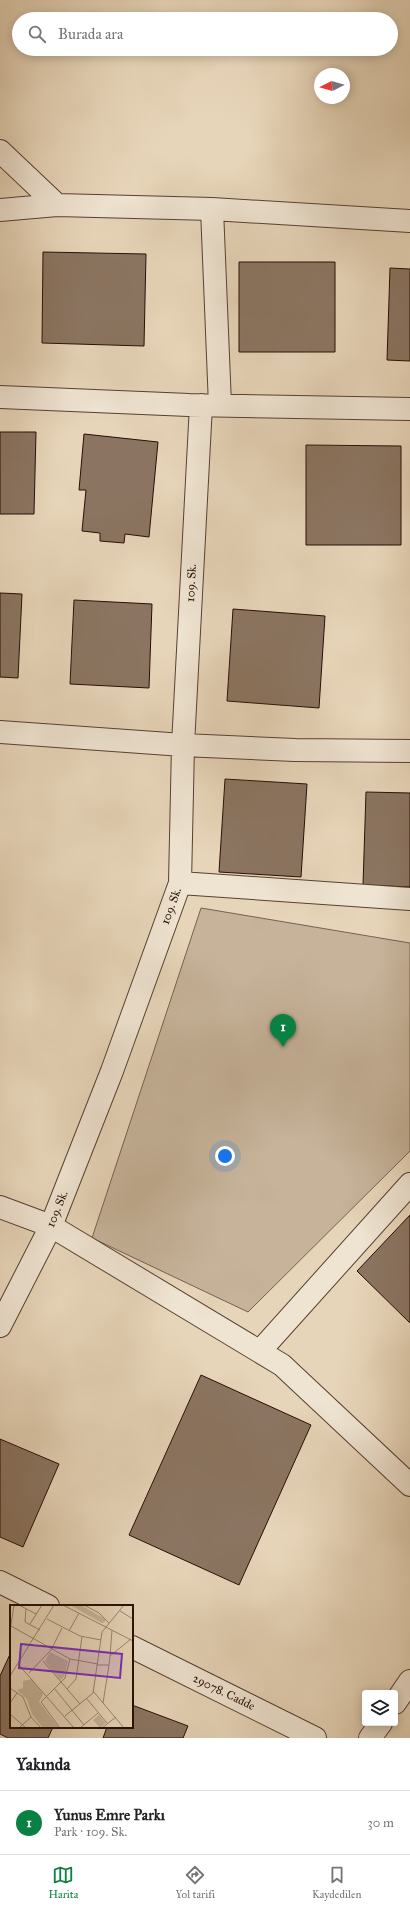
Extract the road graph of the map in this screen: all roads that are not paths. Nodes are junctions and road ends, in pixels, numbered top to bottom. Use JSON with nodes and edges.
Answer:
{"nodes":[{"id":1,"x":0,"y":151,"type":"edge"},
{"id":2,"x":57,"y":205,"type":"junction"},
{"id":3,"x":212,"y":209,"type":"junction"},
{"id":4,"x":0,"y":210,"type":"edge"},
{"id":5,"x":410,"y":221,"type":"edge"},
{"id":6,"x":0,"y":397,"type":"edge"},
{"id":7,"x":210,"y":405,"type":"junction"},
{"id":8,"x":410,"y":409,"type":"edge"},
{"id":9,"x":0,"y":732,"type":"edge"},
{"id":10,"x":183,"y":746,"type":"junction"},
{"id":11,"x":410,"y":751,"type":"edge"},
{"id":12,"x":180,"y":883,"type":"junction"},
{"id":13,"x":410,"y":899,"type":"edge"},
{"id":14,"x":410,"y":1184,"type":"edge"},
{"id":15,"x":0,"y":1207,"type":"edge"},
{"id":16,"x":51,"y":1226,"type":"junction"},
{"id":17,"x":0,"y":1326,"type":"edge"},
{"id":18,"x":260,"y":1351,"type":"junction"},
{"id":19,"x":410,"y":1484,"type":"edge"},
{"id":20,"x":0,"y":1582,"type":"edge"},
{"id":21,"x":46,"y":1605,"type":"edge"},
{"id":22,"x":133,"y":1647,"type":"edge"},
{"id":23,"x":410,"y":1681,"type":"edge"},
{"id":24,"x":398,"y":1699,"type":"edge"},
{"id":25,"x":379,"y":1726,"type":"edge"},
{"id":26,"x":315,"y":1738,"type":"edge"},
{"id":27,"x":370,"y":1738,"type":"edge"}],
"edges":[{"from":1,"to":2,"type":"street"},
{"from":2,"to":3,"type":"street"},
{"from":2,"to":4,"type":"street"},
{"from":3,"to":5,"type":"street"},
{"from":3,"to":7,"type":"street","name":"109. Sk."},
{"from":6,"to":7,"type":"street"},
{"from":7,"to":8,"type":"street"},
{"from":7,"to":10,"type":"street","name":"109. Sk."},
{"from":9,"to":10,"type":"street"},
{"from":10,"to":11,"type":"street"},
{"from":10,"to":12,"type":"street","name":"109. Sk."},
{"from":12,"to":13,"type":"street"},
{"from":12,"to":16,"type":"street","name":"109. Sk."},
{"from":14,"to":18,"type":"street"},
{"from":15,"to":16,"type":"street"},
{"from":16,"to":17,"type":"street","name":"109. Sk."},
{"from":16,"to":18,"type":"street"},
{"from":18,"to":19,"type":"street"},
{"from":20,"to":21,"type":"street"},
{"from":22,"to":26,"type":"street","name":"29078. Cadde"},
{"from":23,"to":24,"type":"street"},
{"from":25,"to":27,"type":"street"}]}
